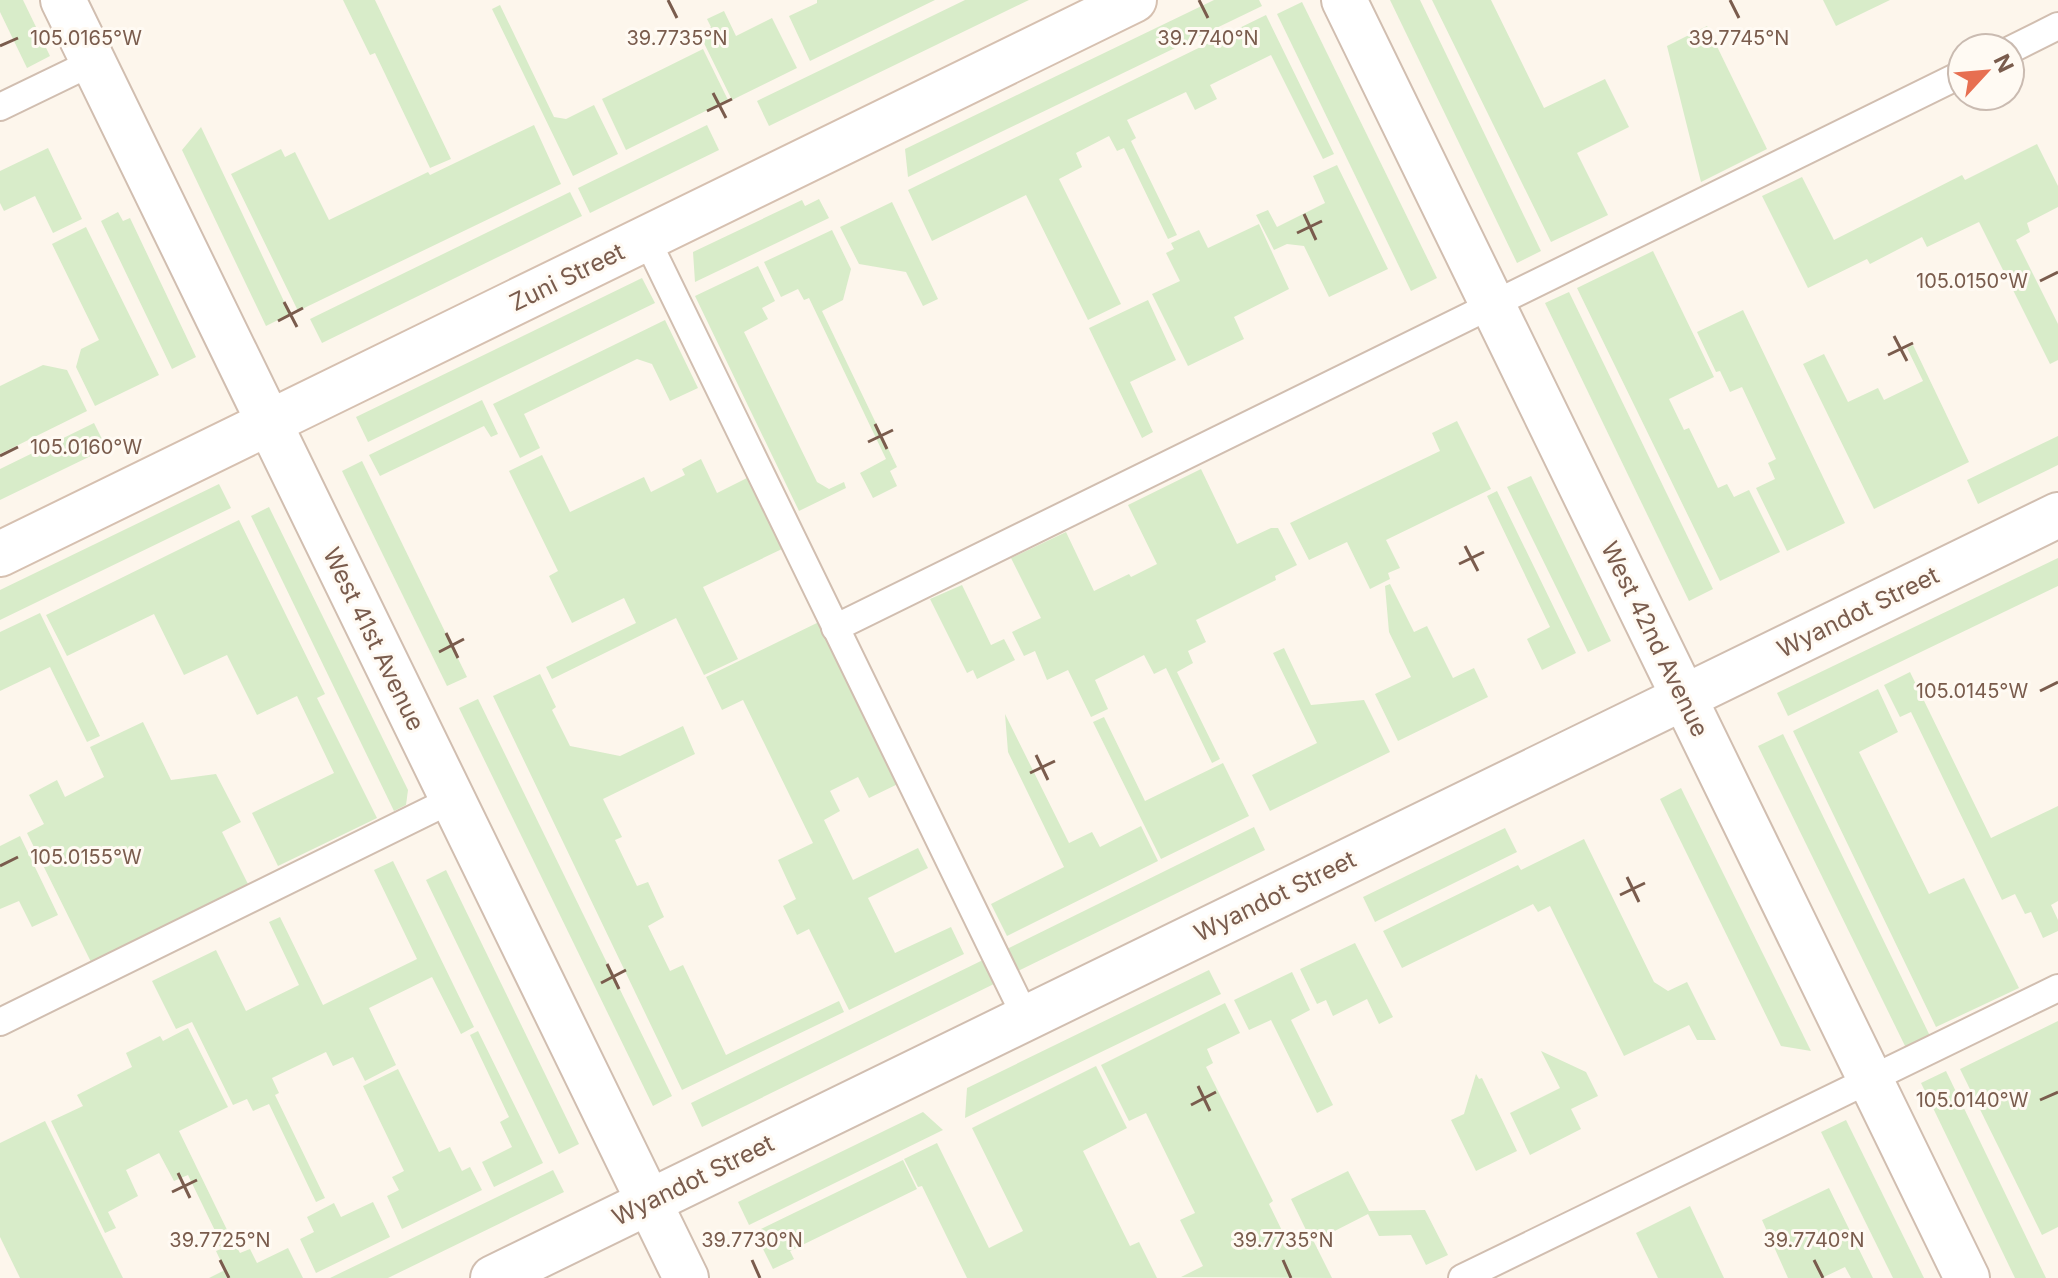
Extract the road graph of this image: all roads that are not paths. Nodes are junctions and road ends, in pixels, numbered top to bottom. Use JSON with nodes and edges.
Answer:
{"nodes":[{"id":1,"x":63,"y":0,"type":"edge"},
{"id":2,"x":1134,"y":0,"type":"edge"},
{"id":3,"x":1344,"y":0,"type":"edge"},
{"id":4,"x":2058,"y":26,"type":"edge"},
{"id":5,"x":2026,"y":42,"type":"edge"},
{"id":6,"x":93,"y":62,"type":"junction"},
{"id":7,"x":1946,"y":82,"type":"edge"},
{"id":8,"x":0,"y":107,"type":"edge"},
{"id":9,"x":646,"y":238,"type":"junction"},
{"id":10,"x":1492,"y":305,"type":"junction"},
{"id":11,"x":269,"y":423,"type":"junction"},
{"id":12,"x":2058,"y":515,"type":"edge"},
{"id":13,"x":0,"y":554,"type":"edge"},
{"id":14,"x":835,"y":628,"type":"junction"},
{"id":15,"x":1684,"y":697,"type":"junction"},
{"id":16,"x":453,"y":799,"type":"junction"},
{"id":17,"x":2058,"y":988,"type":"edge"},
{"id":18,"x":1026,"y":1018,"type":"junction"},
{"id":19,"x":0,"y":1022,"type":"edge"},
{"id":20,"x":1870,"y":1079,"type":"junction"},
{"id":21,"x":649,"y":1202,"type":"junction"},
{"id":22,"x":493,"y":1278,"type":"edge"},
{"id":23,"x":686,"y":1278,"type":"edge"},
{"id":24,"x":1462,"y":1278,"type":"edge"},
{"id":25,"x":1967,"y":1278,"type":"edge"}],
"edges":[{"from":1,"to":6,"type":"street","name":"West 41st Avenue"},
{"from":2,"to":9,"type":"street","name":"Zuni Street"},
{"from":3,"to":10,"type":"street","name":"West 42nd Avenue"},
{"from":4,"to":5,"type":"lane"},
{"from":6,"to":8,"type":"lane"},
{"from":6,"to":11,"type":"street","name":"West 41st Avenue"},
{"from":7,"to":10,"type":"lane"},
{"from":9,"to":11,"type":"street","name":"Zuni Street"},
{"from":9,"to":14,"type":"lane"},
{"from":10,"to":14,"type":"lane"},
{"from":10,"to":15,"type":"street","name":"West 42nd Avenue"},
{"from":11,"to":13,"type":"street","name":"Zuni Street"},
{"from":11,"to":16,"type":"street","name":"West 41st Avenue"},
{"from":12,"to":15,"type":"street","name":"Wyandot Street"},
{"from":14,"to":18,"type":"lane"},
{"from":15,"to":18,"type":"street","name":"Wyandot Street"},
{"from":15,"to":20,"type":"street","name":"West 42nd Avenue"},
{"from":16,"to":19,"type":"lane"},
{"from":16,"to":21,"type":"street","name":"West 41st Avenue"},
{"from":17,"to":20,"type":"lane"},
{"from":18,"to":21,"type":"street","name":"Wyandot Street"},
{"from":20,"to":24,"type":"lane"},
{"from":20,"to":25,"type":"street","name":"West 42nd Avenue"},
{"from":21,"to":22,"type":"street","name":"Wyandot Street"},
{"from":21,"to":23,"type":"street","name":"West 41st Avenue"}]}
